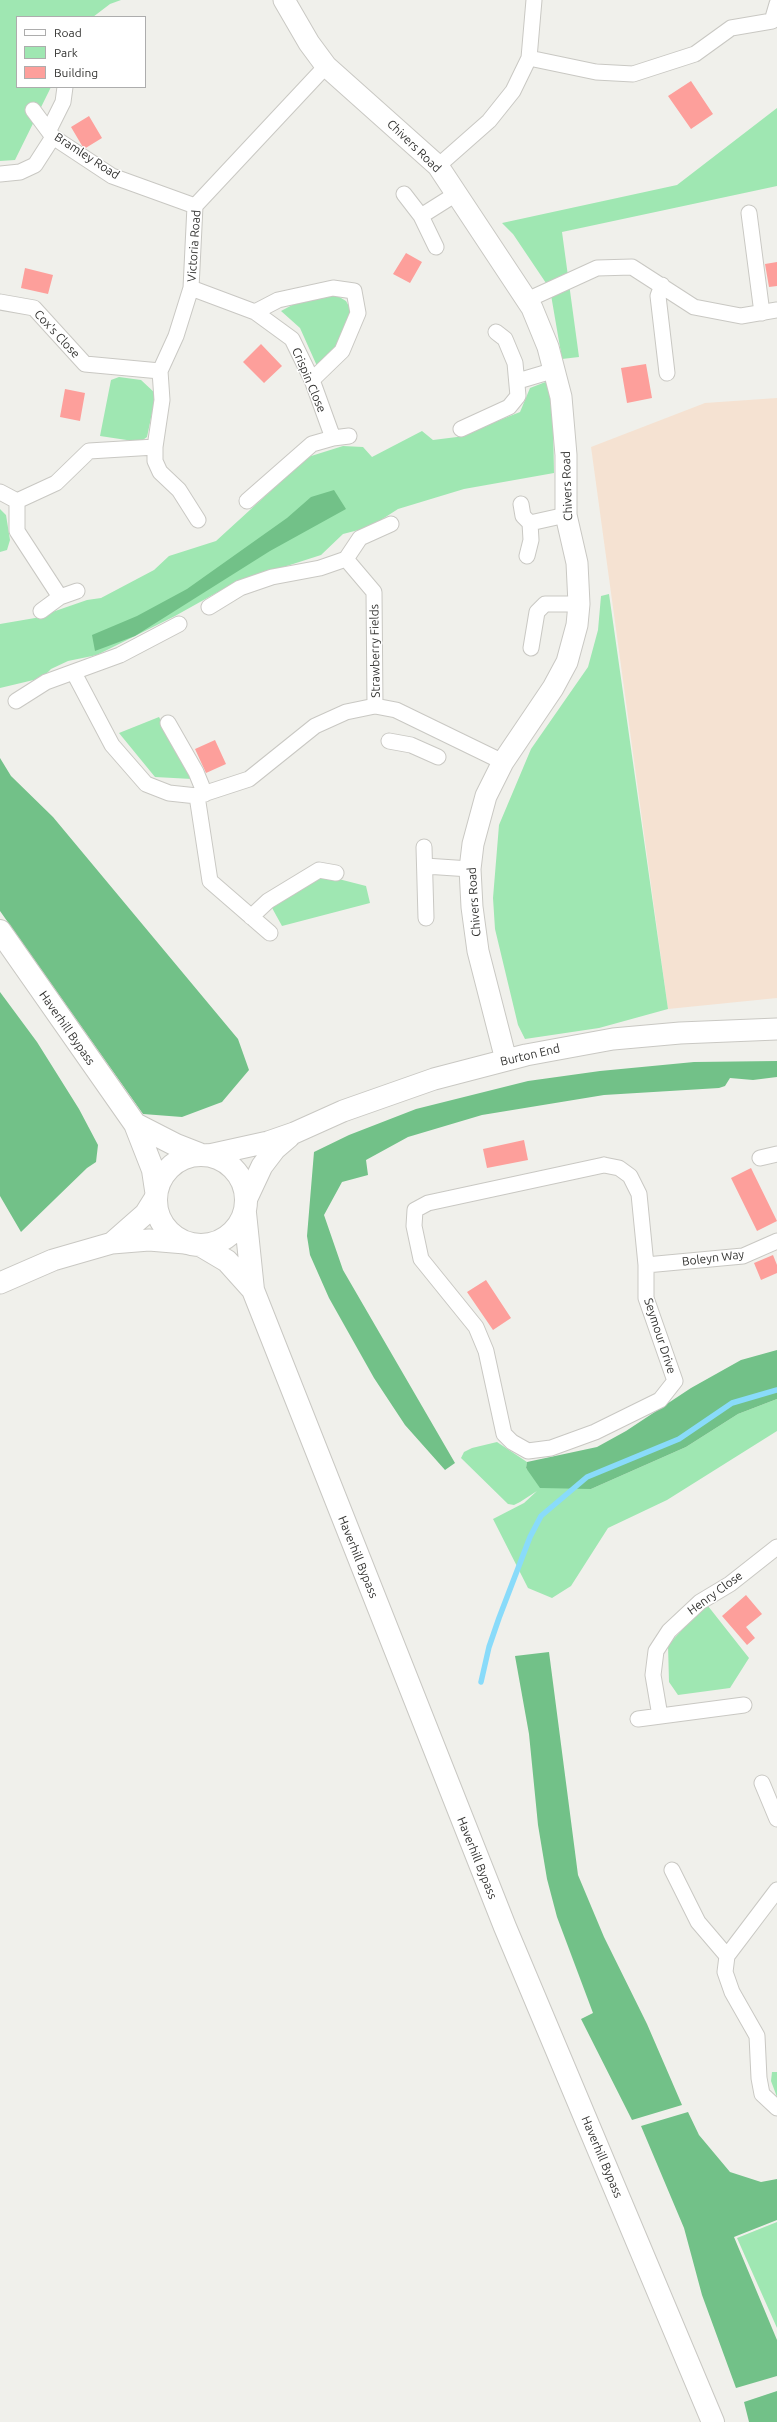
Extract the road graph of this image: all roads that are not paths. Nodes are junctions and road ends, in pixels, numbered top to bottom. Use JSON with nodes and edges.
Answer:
{"nodes":[{"id":1,"x":284,"y":0,"type":"edge"},
{"id":2,"x":534,"y":0,"type":"edge"},
{"id":3,"x":777,"y":4,"type":"edge"},
{"id":4,"x":529,"y":58,"type":"junction"},
{"id":5,"x":326,"y":66,"type":"junction"},
{"id":6,"x":65,"y":88,"type":"edge"},
{"id":7,"x":33,"y":110,"type":"dead end"},
{"id":8,"x":51,"y":134,"type":"junction"},
{"id":9,"x":438,"y":166,"type":"junction"},
{"id":10,"x":0,"y":174,"type":"edge"},
{"id":11,"x":404,"y":194,"type":"dead end"},
{"id":12,"x":456,"y":194,"type":"junction"},
{"id":13,"x":195,"y":206,"type":"junction"},
{"id":14,"x":749,"y":213,"type":"dead end"},
{"id":15,"x":421,"y":216,"type":"junction"},
{"id":16,"x":436,"y":246,"type":"dead end"},
{"id":17,"x":662,"y":285,"type":"junction"},
{"id":18,"x":191,"y":288,"type":"junction"},
{"id":19,"x":527,"y":300,"type":"junction"},
{"id":20,"x":0,"y":302,"type":"edge"},
{"id":21,"x":777,"y":310,"type":"edge"},
{"id":22,"x":255,"y":312,"type":"junction"},
{"id":23,"x":762,"y":313,"type":"junction"},
{"id":24,"x":496,"y":332,"type":"dead end"},
{"id":25,"x":555,"y":370,"type":"junction"},
{"id":26,"x":160,"y":371,"type":"junction"},
{"id":27,"x":667,"y":373,"type":"dead end"},
{"id":28,"x":312,"y":380,"type":"junction"},
{"id":29,"x":518,"y":381,"type":"junction"},
{"id":30,"x":461,"y":429,"type":"dead end"},
{"id":31,"x":349,"y":436,"type":"dead end"},
{"id":32,"x":333,"y":438,"type":"junction"},
{"id":33,"x":156,"y":447,"type":"junction"},
{"id":34,"x":0,"y":492,"type":"edge"},
{"id":35,"x":17,"y":501,"type":"junction"},
{"id":36,"x":247,"y":501,"type":"dead end"},
{"id":37,"x":521,"y":504,"type":"dead end"},
{"id":38,"x":566,"y":515,"type":"junction"},
{"id":39,"x":198,"y":520,"type":"dead end"},
{"id":40,"x":530,"y":523,"type":"junction"},
{"id":41,"x":391,"y":524,"type":"dead end"},
{"id":42,"x":527,"y":556,"type":"dead end"},
{"id":43,"x":346,"y":559,"type":"junction"},
{"id":44,"x":77,"y":591,"type":"dead end"},
{"id":45,"x":60,"y":597,"type":"junction"},
{"id":46,"x":580,"y":604,"type":"junction"},
{"id":47,"x":209,"y":607,"type":"dead end"},
{"id":48,"x":41,"y":611,"type":"dead end"},
{"id":49,"x":179,"y":624,"type":"dead end"},
{"id":50,"x":531,"y":648,"type":"dead end"},
{"id":51,"x":74,"y":673,"type":"junction"},
{"id":52,"x":16,"y":700,"type":"dead end"},
{"id":53,"x":376,"y":706,"type":"junction"},
{"id":54,"x":422,"y":722,"type":"junction"},
{"id":55,"x":168,"y":723,"type":"dead end"},
{"id":56,"x":388,"y":741,"type":"dead end"},
{"id":57,"x":411,"y":745,"type":"junction"},
{"id":58,"x":438,"y":758,"type":"dead end"},
{"id":59,"x":503,"y":762,"type":"junction"},
{"id":60,"x":201,"y":795,"type":"junction"},
{"id":61,"x":424,"y":847,"type":"dead end"},
{"id":62,"x":425,"y":866,"type":"junction"},
{"id":63,"x":470,"y":869,"type":"junction"},
{"id":64,"x":336,"y":873,"type":"dead end"},
{"id":65,"x":251,"y":917,"type":"junction"},
{"id":66,"x":426,"y":918,"type":"dead end"},
{"id":67,"x":0,"y":931,"type":"edge"},
{"id":68,"x":270,"y":933,"type":"dead end"},
{"id":69,"x":777,"y":1029,"type":"edge"},
{"id":70,"x":506,"y":1060,"type":"junction"},
{"id":71,"x":135,"y":1124,"type":"junction"},
{"id":72,"x":294,"y":1133,"type":"junction"},
{"id":73,"x":204,"y":1154,"type":"junction"},
{"id":74,"x":777,"y":1154,"type":"edge"},
{"id":75,"x":760,"y":1158,"type":"dead end"},
{"id":76,"x":155,"y":1194,"type":"junction"},
{"id":77,"x":246,"y":1206,"type":"junction"},
{"id":78,"x":777,"y":1240,"type":"edge"},
{"id":79,"x":112,"y":1243,"type":"junction"},
{"id":80,"x":192,"y":1244,"type":"junction"},
{"id":81,"x":646,"y":1264,"type":"junction"},
{"id":82,"x":0,"y":1283,"type":"edge"},
{"id":83,"x":253,"y":1290,"type":"junction"},
{"id":84,"x":777,"y":1547,"type":"edge"},
{"id":85,"x":744,"y":1705,"type":"dead end"},
{"id":86,"x":660,"y":1716,"type":"junction"},
{"id":87,"x":638,"y":1719,"type":"dead end"},
{"id":88,"x":762,"y":1783,"type":"dead end"},
{"id":89,"x":777,"y":1819,"type":"edge"},
{"id":90,"x":672,"y":1870,"type":"dead end"},
{"id":91,"x":777,"y":1890,"type":"edge"},
{"id":92,"x":726,"y":1956,"type":"junction"},
{"id":93,"x":777,"y":2108,"type":"edge"},
{"id":94,"x":713,"y":2422,"type":"edge"}],
"edges":[{"from":1,"to":5,"type":"street","name":"Chivers Road"},
{"from":2,"to":4,"type":"street"},
{"from":3,"to":4,"type":"street"},
{"from":4,"to":9,"type":"street"},
{"from":5,"to":9,"type":"street","name":"Chivers Road"},
{"from":5,"to":13,"type":"street","name":"Victoria Road"},
{"from":6,"to":8,"type":"street"},
{"from":7,"to":8,"type":"street","name":"Bramley Road"},
{"from":8,"to":10,"type":"street"},
{"from":8,"to":13,"type":"street","name":"Bramley Road"},
{"from":9,"to":12,"type":"street","name":"Chivers Road"},
{"from":11,"to":15,"type":"street"},
{"from":12,"to":15,"type":"street"},
{"from":12,"to":19,"type":"street","name":"Chivers Road"},
{"from":13,"to":18,"type":"street","name":"Victoria Road"},
{"from":14,"to":23,"type":"street"},
{"from":15,"to":16,"type":"street"},
{"from":17,"to":19,"type":"street"},
{"from":17,"to":23,"type":"street"},
{"from":17,"to":27,"type":"street"},
{"from":18,"to":22,"type":"street","name":"Crispin Close"},
{"from":18,"to":26,"type":"street","name":"Victoria Road"},
{"from":19,"to":25,"type":"street","name":"Chivers Road"},
{"from":20,"to":26,"type":"street","name":"Cox's Close"},
{"from":21,"to":23,"type":"street"},
{"from":22,"to":28,"type":"street","name":"Crispin Close"},
{"from":22,"to":28,"type":"street"},
{"from":24,"to":29,"type":"street"},
{"from":25,"to":29,"type":"street"},
{"from":25,"to":38,"type":"street","name":"Chivers Road"},
{"from":26,"to":33,"type":"street","name":"Victoria Road"},
{"from":28,"to":32,"type":"street","name":"Crispin Close"},
{"from":29,"to":30,"type":"street"},
{"from":31,"to":32,"type":"street"},
{"from":32,"to":36,"type":"street"},
{"from":33,"to":35,"type":"street"},
{"from":33,"to":39,"type":"street","name":"Victoria Road"},
{"from":34,"to":35,"type":"street"},
{"from":35,"to":45,"type":"street"},
{"from":37,"to":40,"type":"street"},
{"from":38,"to":40,"type":"street"},
{"from":38,"to":46,"type":"street","name":"Chivers Road"},
{"from":40,"to":42,"type":"street"},
{"from":41,"to":43,"type":"street"},
{"from":43,"to":47,"type":"street"},
{"from":43,"to":53,"type":"street","name":"Strawberry Fields"},
{"from":44,"to":45,"type":"street"},
{"from":45,"to":48,"type":"street"},
{"from":46,"to":50,"type":"street"},
{"from":46,"to":59,"type":"street","name":"Chivers Road"},
{"from":49,"to":51,"type":"street"},
{"from":51,"to":52,"type":"street"},
{"from":51,"to":60,"type":"street","name":"Strawberry Fields"},
{"from":53,"to":54,"type":"street","name":"Strawberry Fields"},
{"from":53,"to":60,"type":"street","name":"Strawberry Fields"},
{"from":54,"to":57,"type":"street"},
{"from":54,"to":59,"type":"street","name":"Strawberry Fields"},
{"from":55,"to":60,"type":"street"},
{"from":56,"to":57,"type":"street"},
{"from":57,"to":58,"type":"street"},
{"from":59,"to":63,"type":"street","name":"Chivers Road"},
{"from":60,"to":65,"type":"street"},
{"from":61,"to":62,"type":"street"},
{"from":62,"to":63,"type":"street"},
{"from":62,"to":66,"type":"street"},
{"from":63,"to":70,"type":"street","name":"Chivers Road"},
{"from":64,"to":65,"type":"street"},
{"from":65,"to":68,"type":"street"},
{"from":67,"to":71,"type":"main road","name":"Haverhill Bypass"},
{"from":69,"to":70,"type":"street","name":"Burton End"},
{"from":70,"to":72,"type":"street","name":"Burton End"},
{"from":71,"to":73,"type":"main road","name":"Haverhill Bypass"},
{"from":71,"to":76,"type":"main road","name":"Haverhill Bypass"},
{"from":72,"to":73,"type":"street","name":"Burton End"},
{"from":72,"to":77,"type":"street","name":"Burton End"},
{"from":73,"to":76,"type":"main road"},
{"from":73,"to":77,"type":"main road"},
{"from":74,"to":75,"type":"street"},
{"from":76,"to":79,"type":"street"},
{"from":76,"to":80,"type":"main road"},
{"from":77,"to":80,"type":"main road"},
{"from":77,"to":83,"type":"main road","name":"Haverhill Bypass"},
{"from":78,"to":81,"type":"street","name":"Boleyn Way"},
{"from":79,"to":80,"type":"street"},
{"from":79,"to":82,"type":"street"},
{"from":80,"to":83,"type":"main road","name":"Haverhill Bypass"},
{"from":81,"to":81,"type":"street","name":"Seymour Drive"},
{"from":83,"to":94,"type":"main road","name":"Haverhill Bypass"},
{"from":84,"to":86,"type":"street","name":"Henry Close"},
{"from":85,"to":86,"type":"street"},
{"from":86,"to":87,"type":"street"},
{"from":88,"to":89,"type":"street"},
{"from":90,"to":92,"type":"street"},
{"from":91,"to":92,"type":"street"},
{"from":92,"to":93,"type":"street"}]}
